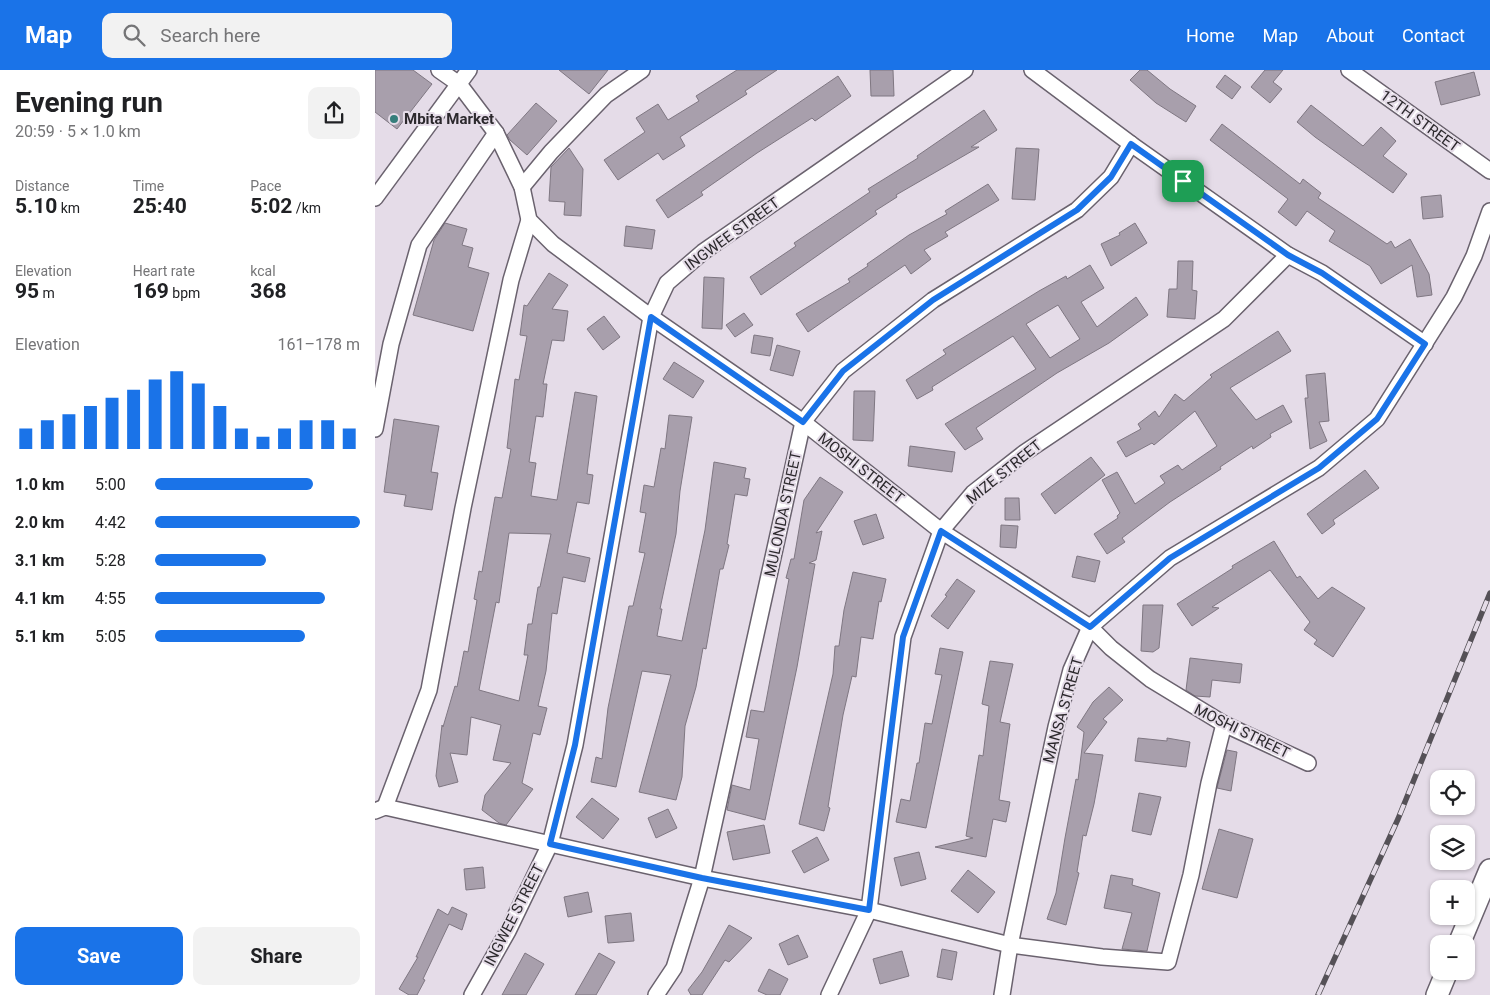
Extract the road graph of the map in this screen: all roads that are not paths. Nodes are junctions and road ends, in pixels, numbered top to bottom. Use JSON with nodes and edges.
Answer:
{"nodes":[{"id":1,"x":439,"y":70,"type":"edge"},
{"id":2,"x":469,"y":70,"type":"edge"},
{"id":3,"x":642,"y":70,"type":"edge"},
{"id":4,"x":965,"y":70,"type":"edge"},
{"id":5,"x":1349,"y":70,"type":"edge"},
{"id":6,"x":1040,"y":72,"type":"edge"},
{"id":7,"x":459,"y":84,"type":"junction"},
{"id":8,"x":496,"y":133,"type":"junction"},
{"id":9,"x":1131,"y":144,"type":"junction"},
{"id":10,"x":1490,"y":172,"type":"edge"},
{"id":11,"x":521,"y":188,"type":"junction"},
{"id":12,"x":375,"y":198,"type":"edge"},
{"id":13,"x":1490,"y":211,"type":"edge"},
{"id":14,"x":529,"y":220,"type":"junction"},
{"id":15,"x":1288,"y":255,"type":"junction"},
{"id":16,"x":651,"y":317,"type":"junction"},
{"id":17,"x":1425,"y":344,"type":"junction"},
{"id":18,"x":803,"y":422,"type":"junction"},
{"id":19,"x":375,"y":430,"type":"edge"},
{"id":20,"x":941,"y":531,"type":"junction"},
{"id":21,"x":1090,"y":627,"type":"junction"},
{"id":22,"x":1224,"y":724,"type":"junction"},
{"id":23,"x":1308,"y":763,"type":"dead end"},
{"id":24,"x":380,"y":809,"type":"edge"},
{"id":25,"x":550,"y":844,"type":"junction"},
{"id":26,"x":1490,"y":870,"type":"edge"},
{"id":27,"x":702,"y":878,"type":"junction"},
{"id":28,"x":869,"y":910,"type":"junction"},
{"id":29,"x":1463,"y":935,"type":"edge"},
{"id":30,"x":1010,"y":945,"type":"junction"},
{"id":31,"x":1443,"y":980,"type":"edge"},
{"id":32,"x":472,"y":995,"type":"edge"},
{"id":33,"x":656,"y":995,"type":"edge"},
{"id":34,"x":829,"y":995,"type":"edge"},
{"id":35,"x":1002,"y":995,"type":"edge"},
{"id":36,"x":1437,"y":995,"type":"edge"}],
"edges":[{"from":1,"to":7,"type":"street"},
{"from":2,"to":7,"type":"street"},
{"from":3,"to":11,"type":"street"},
{"from":4,"to":16,"type":"street","name":"INGWEE STREET"},
{"from":5,"to":10,"type":"street","name":"12TH STREET"},
{"from":6,"to":9,"type":"street"},
{"from":7,"to":8,"type":"street"},
{"from":7,"to":12,"type":"street"},
{"from":8,"to":11,"type":"street"},
{"from":8,"to":19,"type":"street"},
{"from":9,"to":15,"type":"street"},
{"from":9,"to":18,"type":"street","name":"MULONDA STREET"},
{"from":11,"to":14,"type":"street"},
{"from":13,"to":17,"type":"street","name":"MANSA STREET"},
{"from":14,"to":16,"type":"street","name":"MOSHI STREET"},
{"from":14,"to":24,"type":"street"},
{"from":15,"to":17,"type":"street"},
{"from":15,"to":20,"type":"street","name":"MIZE STREET"},
{"from":16,"to":18,"type":"street","name":"MOSHI STREET"},
{"from":16,"to":25,"type":"street","name":"INGWEE STREET"},
{"from":17,"to":21,"type":"street","name":"MANSA STREET"},
{"from":18,"to":20,"type":"street","name":"MOSHI STREET"},
{"from":18,"to":27,"type":"street","name":"MULONDA STREET"},
{"from":20,"to":21,"type":"street","name":"MOSHI STREET"},
{"from":20,"to":28,"type":"street","name":"MIZE STREET"},
{"from":21,"to":22,"type":"street","name":"MOSHI STREET"},
{"from":21,"to":30,"type":"street","name":"MANSA STREET"},
{"from":22,"to":23,"type":"street","name":"MOSHI STREET"},
{"from":22,"to":30,"type":"street"},
{"from":24,"to":25,"type":"street"},
{"from":25,"to":27,"type":"street"},
{"from":25,"to":32,"type":"street","name":"INGWEE STREET"},
{"from":26,"to":29,"type":"street"},
{"from":27,"to":28,"type":"street"},
{"from":27,"to":33,"type":"street","name":"MULONDA STREET"},
{"from":28,"to":30,"type":"street"},
{"from":28,"to":34,"type":"street","name":"MIZE STREET"},
{"from":30,"to":35,"type":"street","name":"MANSA STREET"},
{"from":31,"to":36,"type":"street"}]}
